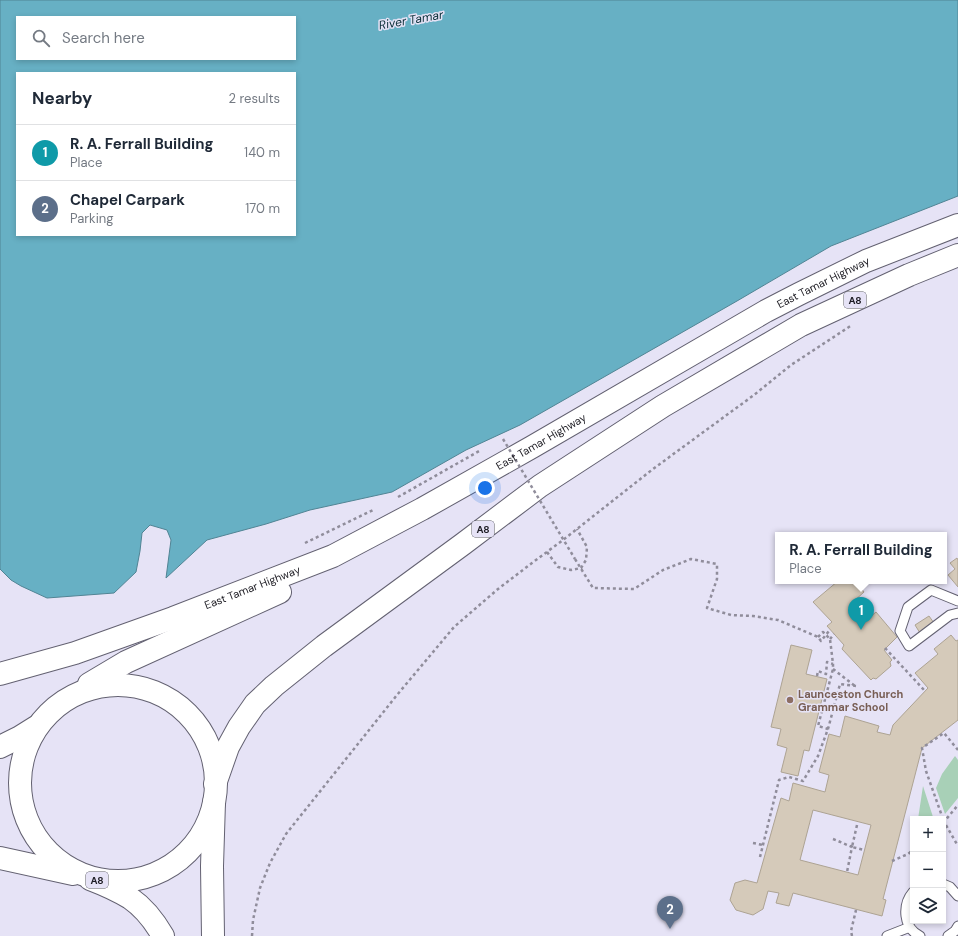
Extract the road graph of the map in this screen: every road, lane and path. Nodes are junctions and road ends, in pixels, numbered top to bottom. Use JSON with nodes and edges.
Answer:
{"nodes":[{"id":1,"x":958,"y":224,"type":"edge"},
{"id":2,"x":958,"y":254,"type":"edge"},
{"id":3,"x":858,"y":322,"type":"dead end"},
{"id":4,"x":503,"y":439,"type":"dead end"},
{"id":5,"x":471,"y":456,"type":"dead end"},
{"id":6,"x":397,"y":498,"type":"dead end"},
{"id":7,"x":376,"y":508,"type":"dead end"},
{"id":8,"x":577,"y":529,"type":"junction"},
{"id":9,"x":302,"y":545,"type":"dead end"},
{"id":10,"x":547,"y":552,"type":"junction"},
{"id":11,"x":334,"y":556,"type":"junction"},
{"id":12,"x":581,"y":568,"type":"junction"},
{"id":13,"x":958,"y":601,"type":"edge"},
{"id":14,"x":958,"y":613,"type":"edge"},
{"id":15,"x":829,"y":631,"type":"dead end"},
{"id":16,"x":834,"y":634,"type":"dead end"},
{"id":17,"x":826,"y":635,"type":"junction"},
{"id":18,"x":818,"y":637,"type":"junction"},
{"id":19,"x":830,"y":639,"type":"junction"},
{"id":20,"x":886,"y":648,"type":"dead end"},
{"id":21,"x":833,"y":664,"type":"junction"},
{"id":22,"x":833,"y":669,"type":"junction"},
{"id":23,"x":0,"y":674,"type":"edge"},
{"id":24,"x":817,"y":676,"type":"dead end"},
{"id":25,"x":925,"y":691,"type":"dead end"},
{"id":26,"x":70,"y":695,"type":"junction"},
{"id":27,"x":36,"y":727,"type":"junction"},
{"id":28,"x":828,"y":729,"type":"junction"},
{"id":29,"x":0,"y":747,"type":"edge"},
{"id":30,"x":958,"y":750,"type":"edge"},
{"id":31,"x":214,"y":793,"type":"junction"},
{"id":32,"x":958,"y":805,"type":"edge"},
{"id":33,"x":941,"y":816,"type":"edge"},
{"id":34,"x":946,"y":819,"type":"edge"},
{"id":35,"x":857,"y":825,"type":"dead end"},
{"id":36,"x":946,"y":827,"type":"edge"},
{"id":37,"x":832,"y":839,"type":"dead end"},
{"id":38,"x":753,"y":843,"type":"dead end"},
{"id":39,"x":763,"y":845,"type":"junction"},
{"id":40,"x":958,"y":846,"type":"edge"},
{"id":41,"x":852,"y":847,"type":"junction"},
{"id":42,"x":864,"y":850,"type":"dead end"},
{"id":43,"x":910,"y":852,"type":"edge"},
{"id":44,"x":760,"y":857,"type":"dead end"},
{"id":45,"x":0,"y":858,"type":"edge"},
{"id":46,"x":892,"y":861,"type":"dead end"},
{"id":47,"x":847,"y":872,"type":"dead end"},
{"id":48,"x":84,"y":877,"type":"junction"},
{"id":49,"x":946,"y":886,"type":"edge"},
{"id":50,"x":910,"y":896,"type":"edge"},
{"id":51,"x":958,"y":896,"type":"edge"},
{"id":52,"x":856,"y":910,"type":"dead end"},
{"id":53,"x":958,"y":926,"type":"edge"},
{"id":54,"x":910,"y":927,"type":"junction"},
{"id":55,"x":163,"y":936,"type":"edge"},
{"id":56,"x":213,"y":936,"type":"edge"},
{"id":57,"x":252,"y":936,"type":"edge"},
{"id":58,"x":852,"y":936,"type":"edge"},
{"id":59,"x":887,"y":936,"type":"edge"},
{"id":60,"x":920,"y":936,"type":"edge"},
{"id":61,"x":948,"y":936,"type":"edge"}],
"edges":[{"from":1,"to":11,"type":"main road","name":"East Tamar Highway","number":"A8"},
{"from":2,"to":31,"type":"main road","number":"A8"},
{"from":3,"to":8,"type":"path"},
{"from":4,"to":12,"type":"path","bridge":true},
{"from":5,"to":6,"type":"path"},
{"from":7,"to":9,"type":"path"},
{"from":8,"to":10,"type":"path"},
{"from":8,"to":12,"type":"path"},
{"from":10,"to":12,"type":"path"},
{"from":10,"to":57,"type":"path"},
{"from":11,"to":23,"type":"main road","name":"East Tamar Highway","number":"A8"},
{"from":11,"to":26,"type":"main road","number":"A8"},
{"from":12,"to":18,"type":"path"},
{"from":13,"to":14,"type":"lane"},
{"from":15,"to":17,"type":"path"},
{"from":16,"to":19,"type":"path"},
{"from":17,"to":18,"type":"path"},
{"from":17,"to":18,"type":"path"},
{"from":17,"to":19,"type":"path"},
{"from":19,"to":21,"type":"path"},
{"from":20,"to":25,"type":"path"},
{"from":21,"to":22,"type":"path"},
{"from":21,"to":24,"type":"path"},
{"from":22,"to":28,"type":"path"},
{"from":22,"to":28,"type":"path"},
{"from":26,"to":27,"type":"main road","number":"A8"},
{"from":26,"to":31,"type":"main road","number":"A8"},
{"from":27,"to":29,"type":"main road","number":"A8"},
{"from":27,"to":48,"type":"main road","number":"A8"},
{"from":28,"to":39,"type":"path"},
{"from":30,"to":33,"type":"path"},
{"from":31,"to":48,"type":"main road","number":"A8"},
{"from":31,"to":56,"type":"main road"},
{"from":32,"to":34,"type":"path"},
{"from":35,"to":41,"type":"path"},
{"from":36,"to":40,"type":"path"},
{"from":37,"to":41,"type":"path"},
{"from":38,"to":39,"type":"path"},
{"from":39,"to":44,"type":"path"},
{"from":41,"to":42,"type":"path"},
{"from":41,"to":47,"type":"path"},
{"from":43,"to":46,"type":"path"},
{"from":45,"to":48,"type":"main road","number":"A8"},
{"from":48,"to":55,"type":"main road"},
{"from":49,"to":51,"type":"lane"},
{"from":50,"to":54,"type":"lane"},
{"from":52,"to":58,"type":"path"},
{"from":53,"to":61,"type":"lane"},
{"from":54,"to":59,"type":"lane"},
{"from":54,"to":60,"type":"lane"}]}
